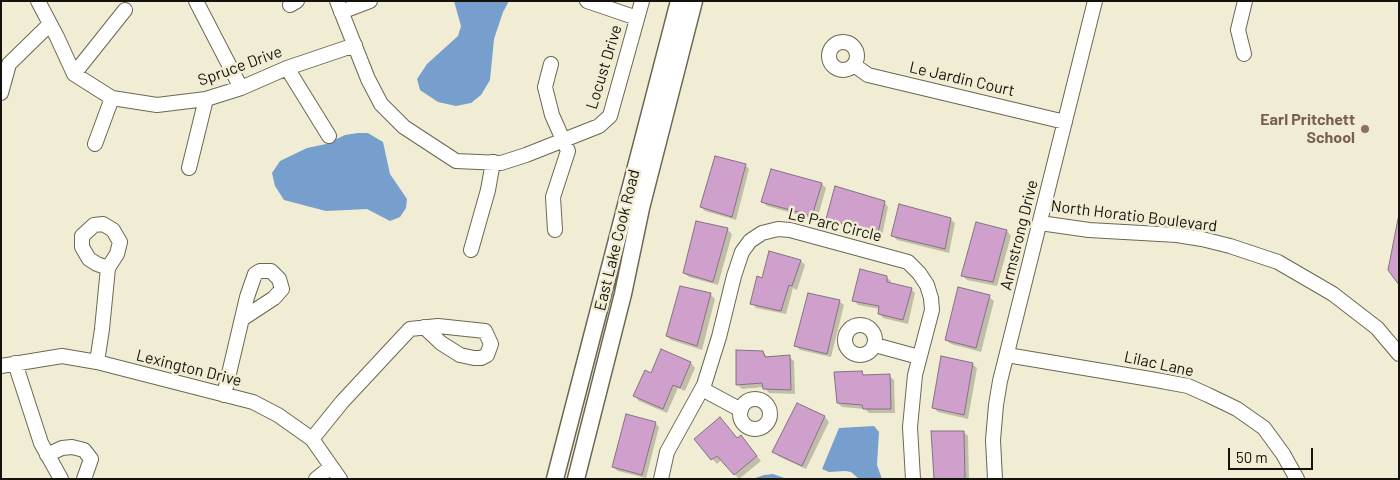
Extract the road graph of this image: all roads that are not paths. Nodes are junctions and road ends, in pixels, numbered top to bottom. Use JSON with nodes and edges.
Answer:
{"nodes":[{"id":1,"x":38,"y":1,"type":"edge"},
{"id":2,"x":196,"y":1,"type":"edge"},
{"id":3,"x":370,"y":1,"type":"edge"},
{"id":4,"x":587,"y":1,"type":"edge"},
{"id":5,"x":642,"y":1,"type":"edge"},
{"id":6,"x":679,"y":1,"type":"edge"},
{"id":7,"x":694,"y":1,"type":"edge"},
{"id":8,"x":1095,"y":1,"type":"edge"},
{"id":9,"x":1245,"y":1,"type":"edge"},
{"id":10,"x":339,"y":7,"type":"edge"},
{"id":11,"x":125,"y":10,"type":"dead end"},
{"id":12,"x":637,"y":18,"type":"junction"},
{"id":13,"x":50,"y":24,"type":"junction"},
{"id":14,"x":355,"y":45,"type":"junction"},
{"id":15,"x":1244,"y":54,"type":"dead end"},
{"id":16,"x":551,"y":64,"type":"dead end"},
{"id":17,"x":854,"y":65,"type":"dead end"},
{"id":18,"x":287,"y":68,"type":"junction"},
{"id":19,"x":74,"y":74,"type":"junction"},
{"id":20,"x":242,"y":88,"type":"junction"},
{"id":21,"x":1,"y":92,"type":"edge"},
{"id":22,"x":112,"y":98,"type":"junction"},
{"id":23,"x":206,"y":99,"type":"junction"},
{"id":24,"x":1065,"y":122,"type":"junction"},
{"id":25,"x":328,"y":136,"type":"dead end"},
{"id":26,"x":563,"y":140,"type":"junction"},
{"id":27,"x":95,"y":144,"type":"dead end"},
{"id":28,"x":497,"y":162,"type":"junction"},
{"id":29,"x":189,"y":168,"type":"dead end"},
{"id":30,"x":1040,"y":223,"type":"junction"},
{"id":31,"x":555,"y":230,"type":"dead end"},
{"id":32,"x":471,"y":250,"type":"dead end"},
{"id":33,"x":108,"y":268,"type":"dead end"},
{"id":34,"x":242,"y":319,"type":"dead end"},
{"id":35,"x":424,"y":327,"type":"dead end"},
{"id":36,"x":875,"y":345,"type":"dead end"},
{"id":37,"x":1399,"y":354,"type":"edge"},
{"id":38,"x":1007,"y":355,"type":"junction"},
{"id":39,"x":919,"y":357,"type":"junction"},
{"id":40,"x":97,"y":362,"type":"junction"},
{"id":41,"x":8,"y":364,"type":"edge"},
{"id":42,"x":702,"y":390,"type":"junction"},
{"id":43,"x":224,"y":395,"type":"junction"},
{"id":44,"x":740,"y":410,"type":"dead end"},
{"id":45,"x":312,"y":439,"type":"junction"},
{"id":46,"x":47,"y":455,"type":"junction"},
{"id":47,"x":331,"y":467,"type":"junction"},
{"id":48,"x":62,"y":479,"type":"edge"},
{"id":49,"x":84,"y":479,"type":"edge"},
{"id":50,"x":316,"y":479,"type":"edge"},
{"id":51,"x":340,"y":479,"type":"edge"},
{"id":52,"x":555,"y":479,"type":"edge"},
{"id":53,"x":576,"y":479,"type":"edge"},
{"id":54,"x":661,"y":479,"type":"edge"},
{"id":55,"x":913,"y":479,"type":"edge"},
{"id":56,"x":995,"y":479,"type":"edge"},
{"id":57,"x":1298,"y":479,"type":"edge"}],
"edges":[{"from":1,"to":13,"type":"street"},
{"from":2,"to":20,"type":"street"},
{"from":3,"to":10,"type":"street"},
{"from":4,"to":12,"type":"street"},
{"from":5,"to":12,"type":"street","name":"Locust Drive"},
{"from":6,"to":52,"type":"main road","name":"East Lake Cook Road"},
{"from":7,"to":53,"type":"main road","name":"East Lake Cook Road"},
{"from":8,"to":24,"type":"street","name":"Armstrong Drive"},
{"from":9,"to":15,"type":"street"},
{"from":10,"to":14,"type":"street","name":"Locust Drive"},
{"from":11,"to":19,"type":"street"},
{"from":12,"to":26,"type":"street","name":"Locust Drive"},
{"from":13,"to":19,"type":"street"},
{"from":13,"to":21,"type":"street"},
{"from":14,"to":18,"type":"street","name":"Spruce Drive"},
{"from":14,"to":28,"type":"street","name":"Locust Drive"},
{"from":16,"to":26,"type":"street"},
{"from":17,"to":24,"type":"street","name":"Le Jardin Court"},
{"from":18,"to":20,"type":"street","name":"Spruce Drive"},
{"from":18,"to":25,"type":"street"},
{"from":19,"to":22,"type":"street","name":"Spruce Drive"},
{"from":20,"to":23,"type":"street","name":"Spruce Drive"},
{"from":22,"to":23,"type":"street","name":"Spruce Drive"},
{"from":22,"to":27,"type":"street"},
{"from":23,"to":29,"type":"street"},
{"from":24,"to":30,"type":"street","name":"Armstrong Drive"},
{"from":26,"to":28,"type":"street","name":"Locust Drive"},
{"from":26,"to":31,"type":"street"},
{"from":28,"to":32,"type":"street"},
{"from":30,"to":37,"type":"street","name":"North Horatio Boulevard"},
{"from":30,"to":38,"type":"street","name":"Armstrong Drive"},
{"from":33,"to":40,"type":"street"},
{"from":34,"to":43,"type":"street"},
{"from":35,"to":45,"type":"street"},
{"from":36,"to":39,"type":"street"},
{"from":38,"to":56,"type":"street","name":"Armstrong Drive"},
{"from":38,"to":57,"type":"street","name":"Lilac Lane"},
{"from":39,"to":42,"type":"street","name":"Le Parc Circle"},
{"from":39,"to":55,"type":"street","name":"Le Parc Circle"},
{"from":40,"to":41,"type":"street","name":"Lexington Drive"},
{"from":40,"to":43,"type":"street","name":"Lexington Drive"},
{"from":41,"to":46,"type":"street"},
{"from":42,"to":44,"type":"street"},
{"from":42,"to":54,"type":"street","name":"Le Parc Circle"},
{"from":43,"to":45,"type":"street","name":"Lexington Drive"},
{"from":45,"to":47,"type":"street","name":"Lexington Drive"},
{"from":46,"to":48,"type":"street"},
{"from":46,"to":49,"type":"street"},
{"from":47,"to":50,"type":"street"},
{"from":47,"to":51,"type":"street","name":"Lexington Drive"}]}
